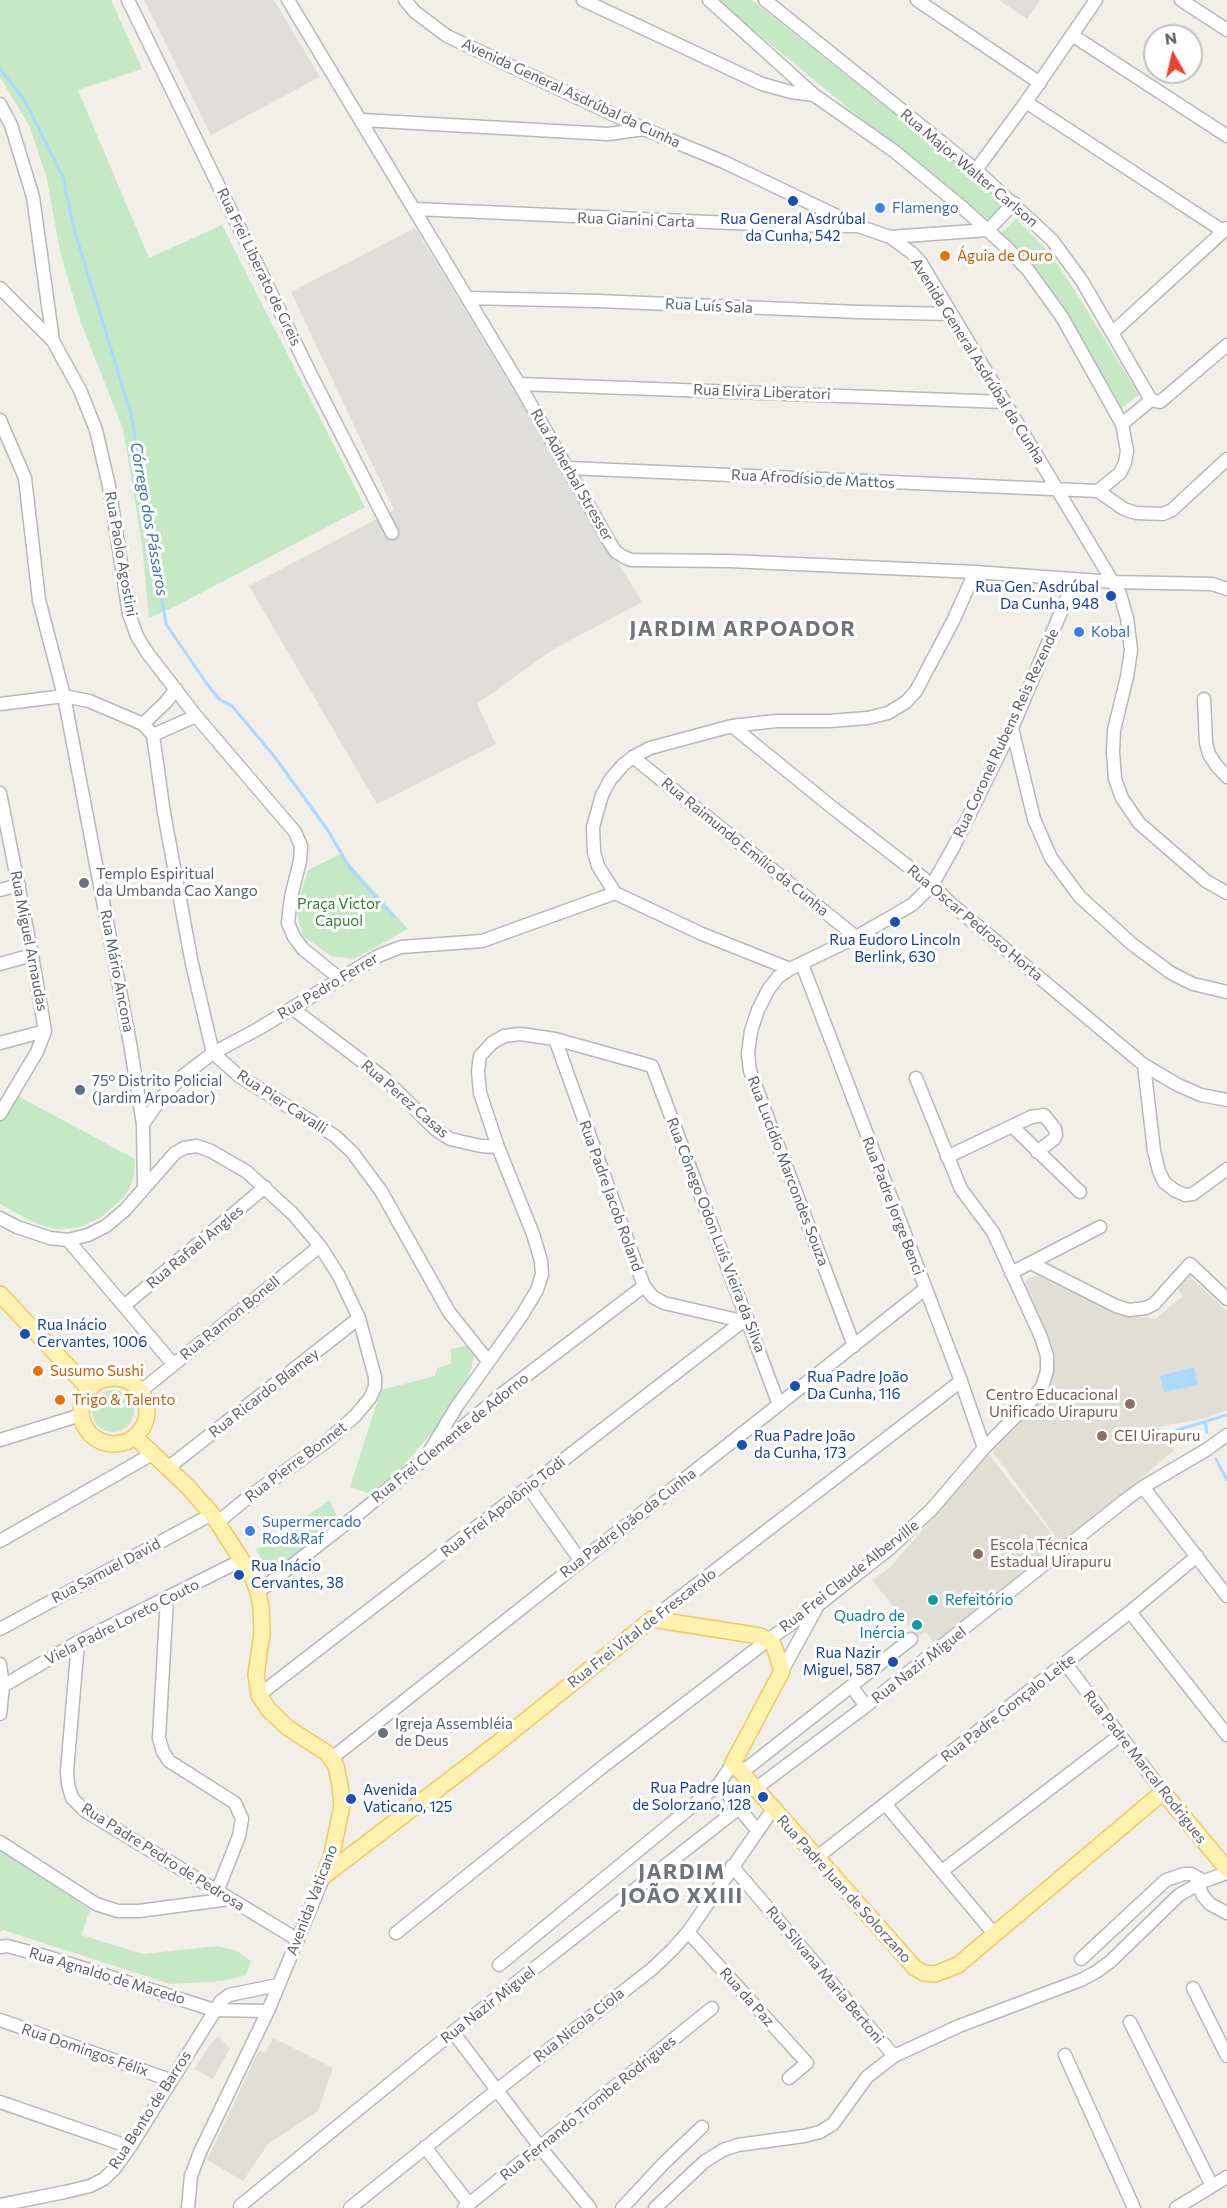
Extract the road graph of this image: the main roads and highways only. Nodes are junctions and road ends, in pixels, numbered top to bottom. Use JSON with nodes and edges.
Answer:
{"nodes":[{"id":1,"x":0,"y":1294,"type":"edge"},
{"id":2,"x":89,"y":1389,"type":"junction"},
{"id":3,"x":135,"y":1437,"type":"junction"},
{"id":4,"x":737,"y":1768,"type":"joint"},
{"id":5,"x":1163,"y":1792,"type":"joint"},
{"id":6,"x":1227,"y":1871,"type":"edge"},
{"id":7,"x":324,"y":1876,"type":"joint"}],
"edges":[{"from":1,"to":2,"type":"main road"},
{"from":2,"to":3,"type":"main road"},
{"from":2,"to":3,"type":"main road"},
{"from":3,"to":7,"type":"main road","name":"Avenida Vaticano"},
{"from":4,"to":5,"type":"main road","name":"Rua Padre Juan de Solorzano"},
{"from":4,"to":7,"type":"main road","name":"Rua Frei Vital de Frescarolo"},
{"from":5,"to":6,"type":"main road","name":"Rua Padre Marcal Rodrigues"}]}
